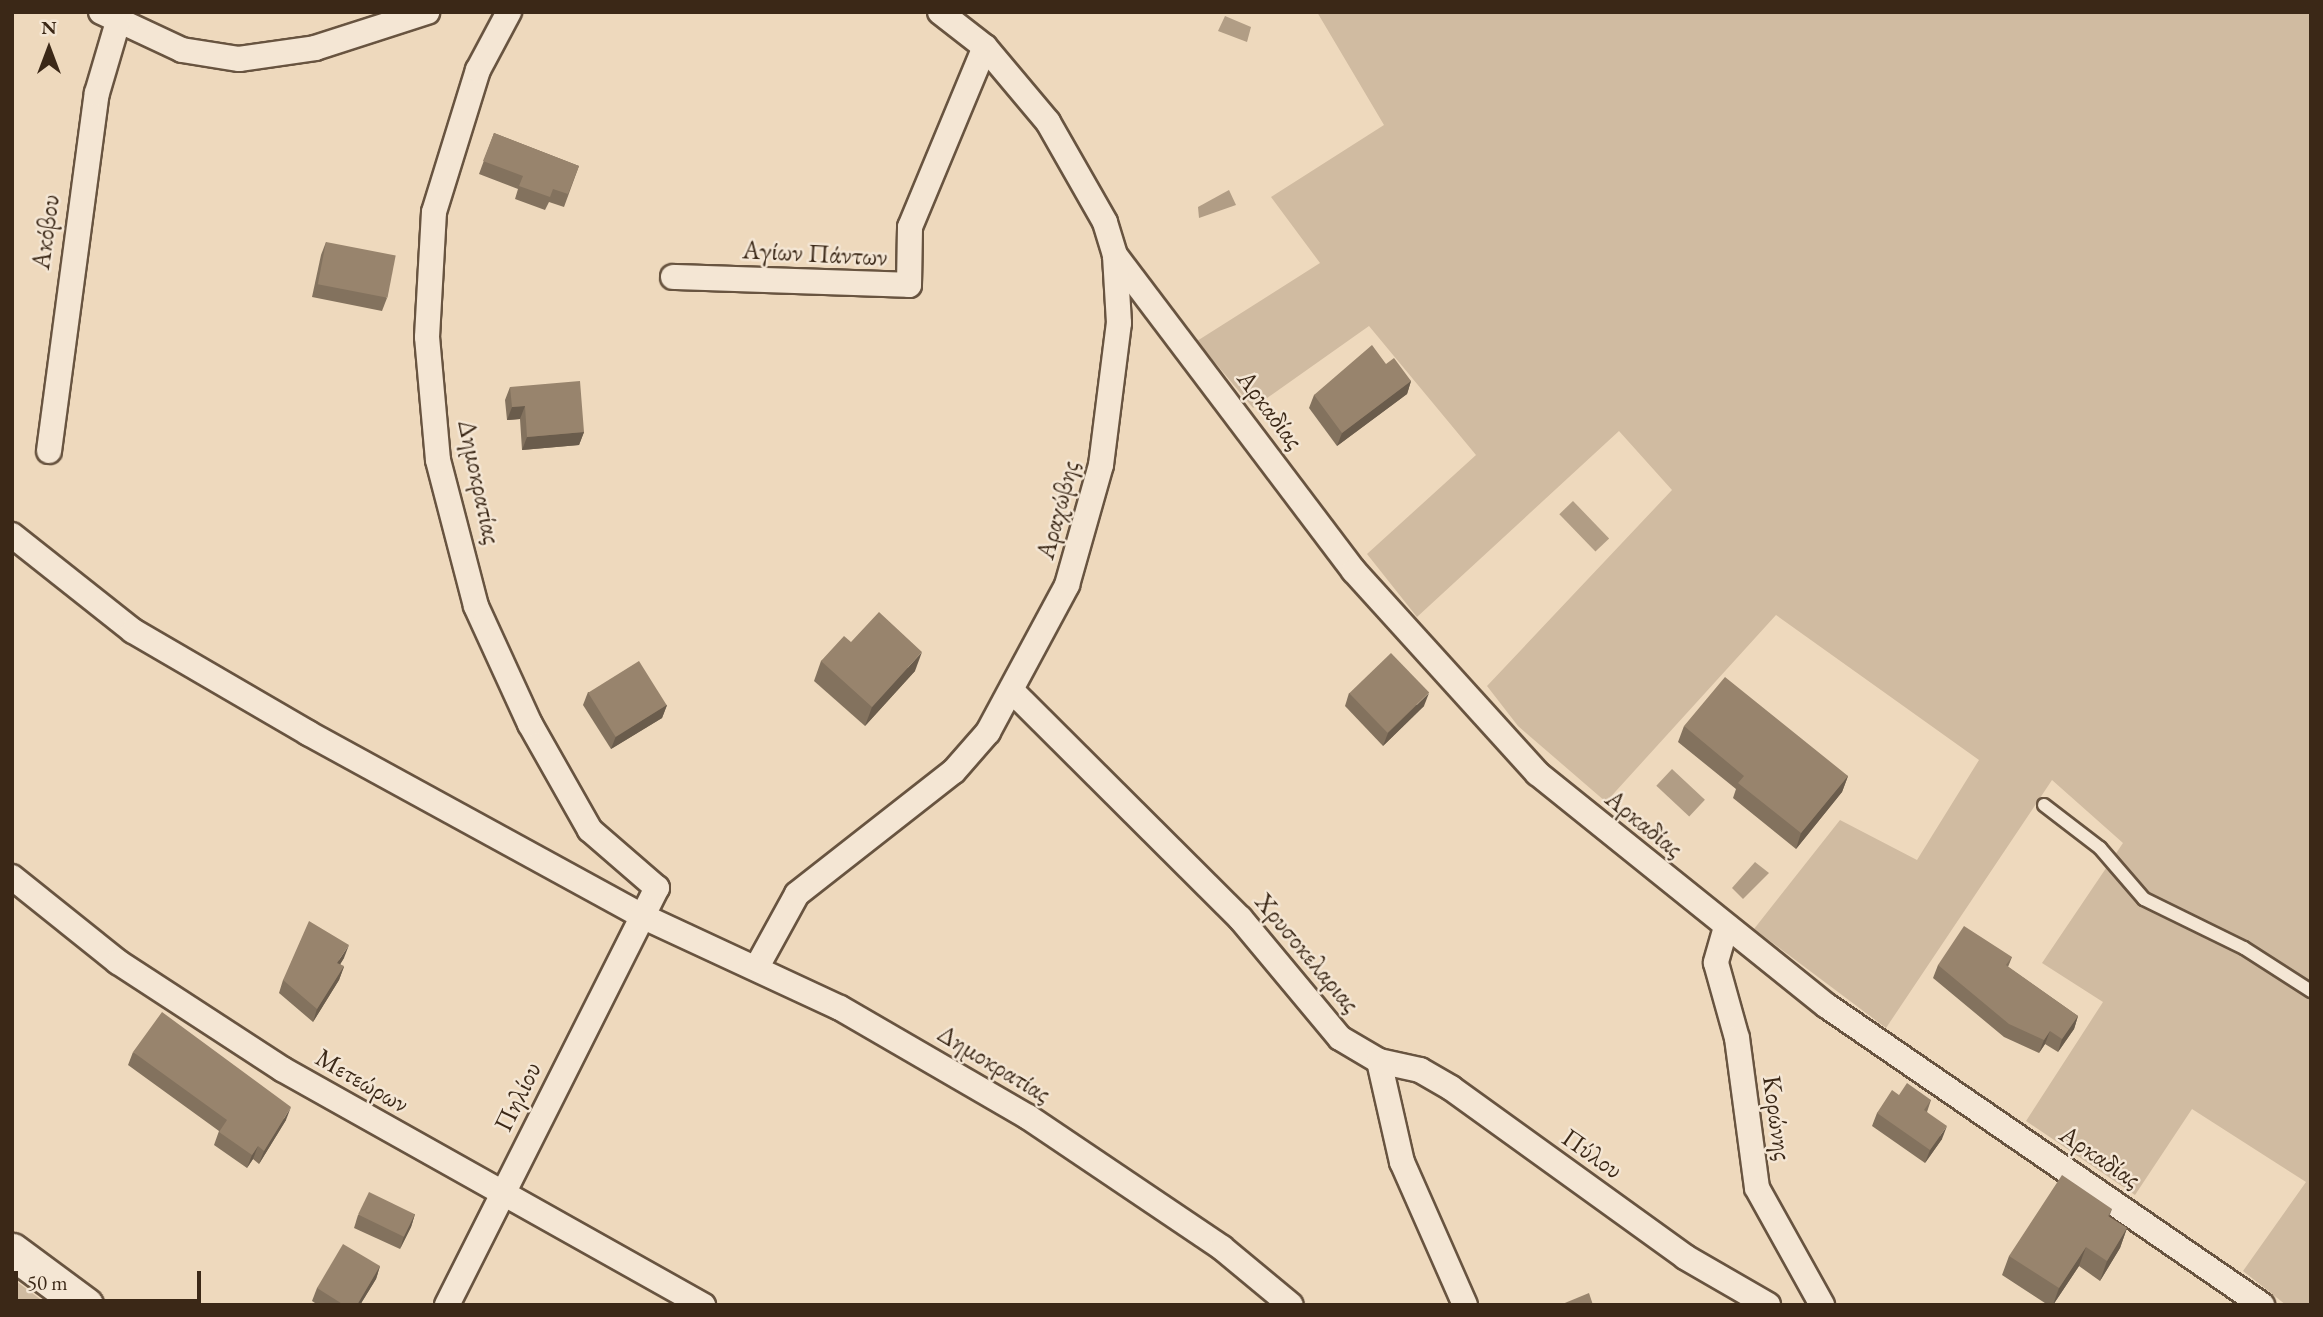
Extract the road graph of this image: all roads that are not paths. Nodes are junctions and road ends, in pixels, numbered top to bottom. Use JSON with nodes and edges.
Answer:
{"nodes":[{"id":1,"x":427,"y":12,"type":"edge"},
{"id":2,"x":509,"y":12,"type":"edge"},
{"id":3,"x":940,"y":12,"type":"edge"},
{"id":4,"x":109,"y":19,"type":"edge"},
{"id":5,"x":985,"y":47,"type":"junction"},
{"id":6,"x":1115,"y":256,"type":"junction"},
{"id":7,"x":673,"y":277,"type":"dead end"},
{"id":8,"x":49,"y":451,"type":"dead end"},
{"id":9,"x":12,"y":535,"type":"edge"},
{"id":10,"x":1012,"y":691,"type":"junction"},
{"id":11,"x":2044,"y":805,"type":"dead end"},
{"id":12,"x":12,"y":877,"type":"edge"},
{"id":13,"x":642,"y":916,"type":"junction"},
{"id":14,"x":1726,"y":927,"type":"junction"},
{"id":15,"x":758,"y":965,"type":"junction"},
{"id":16,"x":2311,"y":991,"type":"edge"},
{"id":17,"x":1379,"y":1061,"type":"junction"},
{"id":18,"x":503,"y":1195,"type":"junction"},
{"id":19,"x":12,"y":1251,"type":"edge"},
{"id":20,"x":85,"y":1305,"type":"edge"},
{"id":21,"x":447,"y":1305,"type":"edge"},
{"id":22,"x":704,"y":1305,"type":"edge"},
{"id":23,"x":1291,"y":1305,"type":"edge"},
{"id":24,"x":1465,"y":1305,"type":"edge"},
{"id":25,"x":1768,"y":1305,"type":"edge"},
{"id":26,"x":1822,"y":1305,"type":"edge"},
{"id":27,"x":2262,"y":1305,"type":"edge"}],
"edges":[{"from":1,"to":4,"type":"street"},
{"from":2,"to":13,"type":"street","name":"Δημοκρατίας"},
{"from":3,"to":5,"type":"street","name":"Αραχώβης"},
{"from":4,"to":8,"type":"street","name":"Ακόβου"},
{"from":5,"to":6,"type":"street","name":"Αραχώβης"},
{"from":5,"to":7,"type":"street","name":"Αγίων Πάντων"},
{"from":6,"to":10,"type":"street","name":"Αραχώβης"},
{"from":6,"to":14,"type":"street","name":"Αρκαδίας"},
{"from":9,"to":13,"type":"street","name":"Δημοκρατίας"},
{"from":10,"to":15,"type":"street","name":"Αραχώβης"},
{"from":10,"to":17,"type":"street","name":"Χρυσοκελαριας"},
{"from":11,"to":16,"type":"lane"},
{"from":12,"to":18,"type":"street","name":"Μετεώρων"},
{"from":13,"to":15,"type":"street","name":"Δημοκρατίας"},
{"from":13,"to":18,"type":"street","name":"Πηλίου"},
{"from":14,"to":26,"type":"street","name":"Κορώνης"},
{"from":14,"to":27,"type":"street","name":"Αρκαδίας"},
{"from":15,"to":23,"type":"street","name":"Δημοκρατίας"},
{"from":17,"to":24,"type":"street"},
{"from":17,"to":25,"type":"street","name":"Πύλου"},
{"from":18,"to":21,"type":"street","name":"Πηλίου"},
{"from":18,"to":22,"type":"street","name":"Μετεώρων"},
{"from":19,"to":20,"type":"street"}]}
